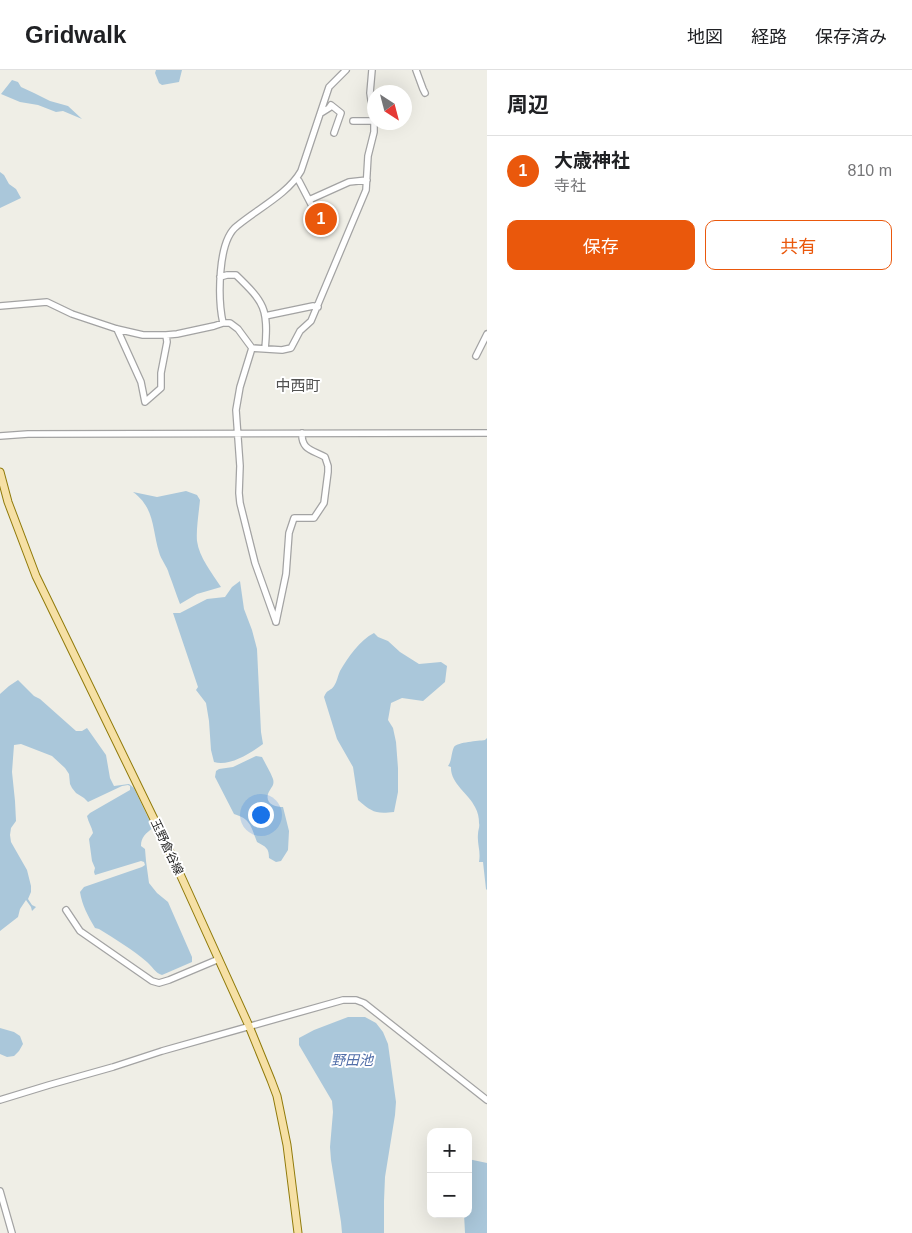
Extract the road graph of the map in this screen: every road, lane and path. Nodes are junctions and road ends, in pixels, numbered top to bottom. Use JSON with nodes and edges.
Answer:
{"nodes":[{"id":1,"x":346,"y":70,"type":"edge"},
{"id":2,"x":372,"y":70,"type":"edge"},
{"id":3,"x":416,"y":70,"type":"edge"},
{"id":4,"x":372,"y":85,"type":"edge"},
{"id":5,"x":426,"y":93,"type":"dead end"},
{"id":6,"x":321,"y":113,"type":"junction"},
{"id":7,"x":353,"y":121,"type":"dead end"},
{"id":8,"x":367,"y":121,"type":"edge"},
{"id":9,"x":374,"y":130,"type":"edge"},
{"id":10,"x":334,"y":133,"type":"dead end"},
{"id":11,"x":297,"y":178,"type":"junction"},
{"id":12,"x":367,"y":180,"type":"junction"},
{"id":13,"x":309,"y":200,"type":"junction"},
{"id":14,"x":313,"y":208,"type":"dead end"},
{"id":15,"x":220,"y":277,"type":"junction"},
{"id":16,"x":0,"y":306,"type":"edge"},
{"id":17,"x":318,"y":307,"type":"junction"},
{"id":18,"x":265,"y":316,"type":"junction"},
{"id":19,"x":223,"y":323,"type":"junction"},
{"id":20,"x":117,"y":329,"type":"junction"},
{"id":21,"x":487,"y":334,"type":"edge"},
{"id":22,"x":166,"y":336,"type":"junction"},
{"id":23,"x":252,"y":348,"type":"junction"},
{"id":24,"x":265,"y":348,"type":"junction"},
{"id":25,"x":476,"y":356,"type":"dead end"},
{"id":26,"x":487,"y":432,"type":"edge"},
{"id":27,"x":238,"y":433,"type":"junction"},
{"id":28,"x":302,"y":433,"type":"junction"},
{"id":29,"x":0,"y":436,"type":"edge"},
{"id":30,"x":0,"y":472,"type":"edge"},
{"id":31,"x":66,"y":910,"type":"dead end"},
{"id":32,"x":219,"y":959,"type":"junction"},
{"id":33,"x":249,"y":1026,"type":"junction"},
{"id":34,"x":0,"y":1100,"type":"edge"},
{"id":35,"x":487,"y":1100,"type":"edge"},
{"id":36,"x":0,"y":1191,"type":"edge"},
{"id":37,"x":12,"y":1233,"type":"edge"},
{"id":38,"x":298,"y":1233,"type":"edge"}],
"edges":[{"from":1,"to":6,"type":"street"},
{"from":2,"to":4,"type":"street"},
{"from":3,"to":5,"type":"street"},
{"from":6,"to":10,"type":"street"},
{"from":6,"to":11,"type":"street"},
{"from":7,"to":8,"type":"street"},
{"from":9,"to":12,"type":"street"},
{"from":11,"to":13,"type":"street"},
{"from":11,"to":15,"type":"street"},
{"from":12,"to":13,"type":"street"},
{"from":12,"to":17,"type":"street"},
{"from":13,"to":14,"type":"street"},
{"from":15,"to":18,"type":"street"},
{"from":15,"to":19,"type":"street"},
{"from":16,"to":20,"type":"street"},
{"from":17,"to":18,"type":"street"},
{"from":17,"to":24,"type":"street"},
{"from":18,"to":24,"type":"street"},
{"from":19,"to":22,"type":"street"},
{"from":19,"to":23,"type":"street"},
{"from":20,"to":22,"type":"street"},
{"from":20,"to":22,"type":"street"},
{"from":21,"to":25,"type":"street"},
{"from":23,"to":24,"type":"street"},
{"from":23,"to":27,"type":"street"},
{"from":26,"to":28,"type":"street"},
{"from":27,"to":28,"type":"street"},
{"from":27,"to":28,"type":"street"},
{"from":27,"to":29,"type":"street"},
{"from":30,"to":32,"type":"main road","name":"玉野倉谷線"},
{"from":31,"to":32,"type":"street"},
{"from":32,"to":33,"type":"main road","name":"玉野倉谷線"},
{"from":33,"to":34,"type":"street"},
{"from":33,"to":35,"type":"street"},
{"from":33,"to":38,"type":"main road","name":"玉野倉谷線"},
{"from":36,"to":37,"type":"street"}]}
